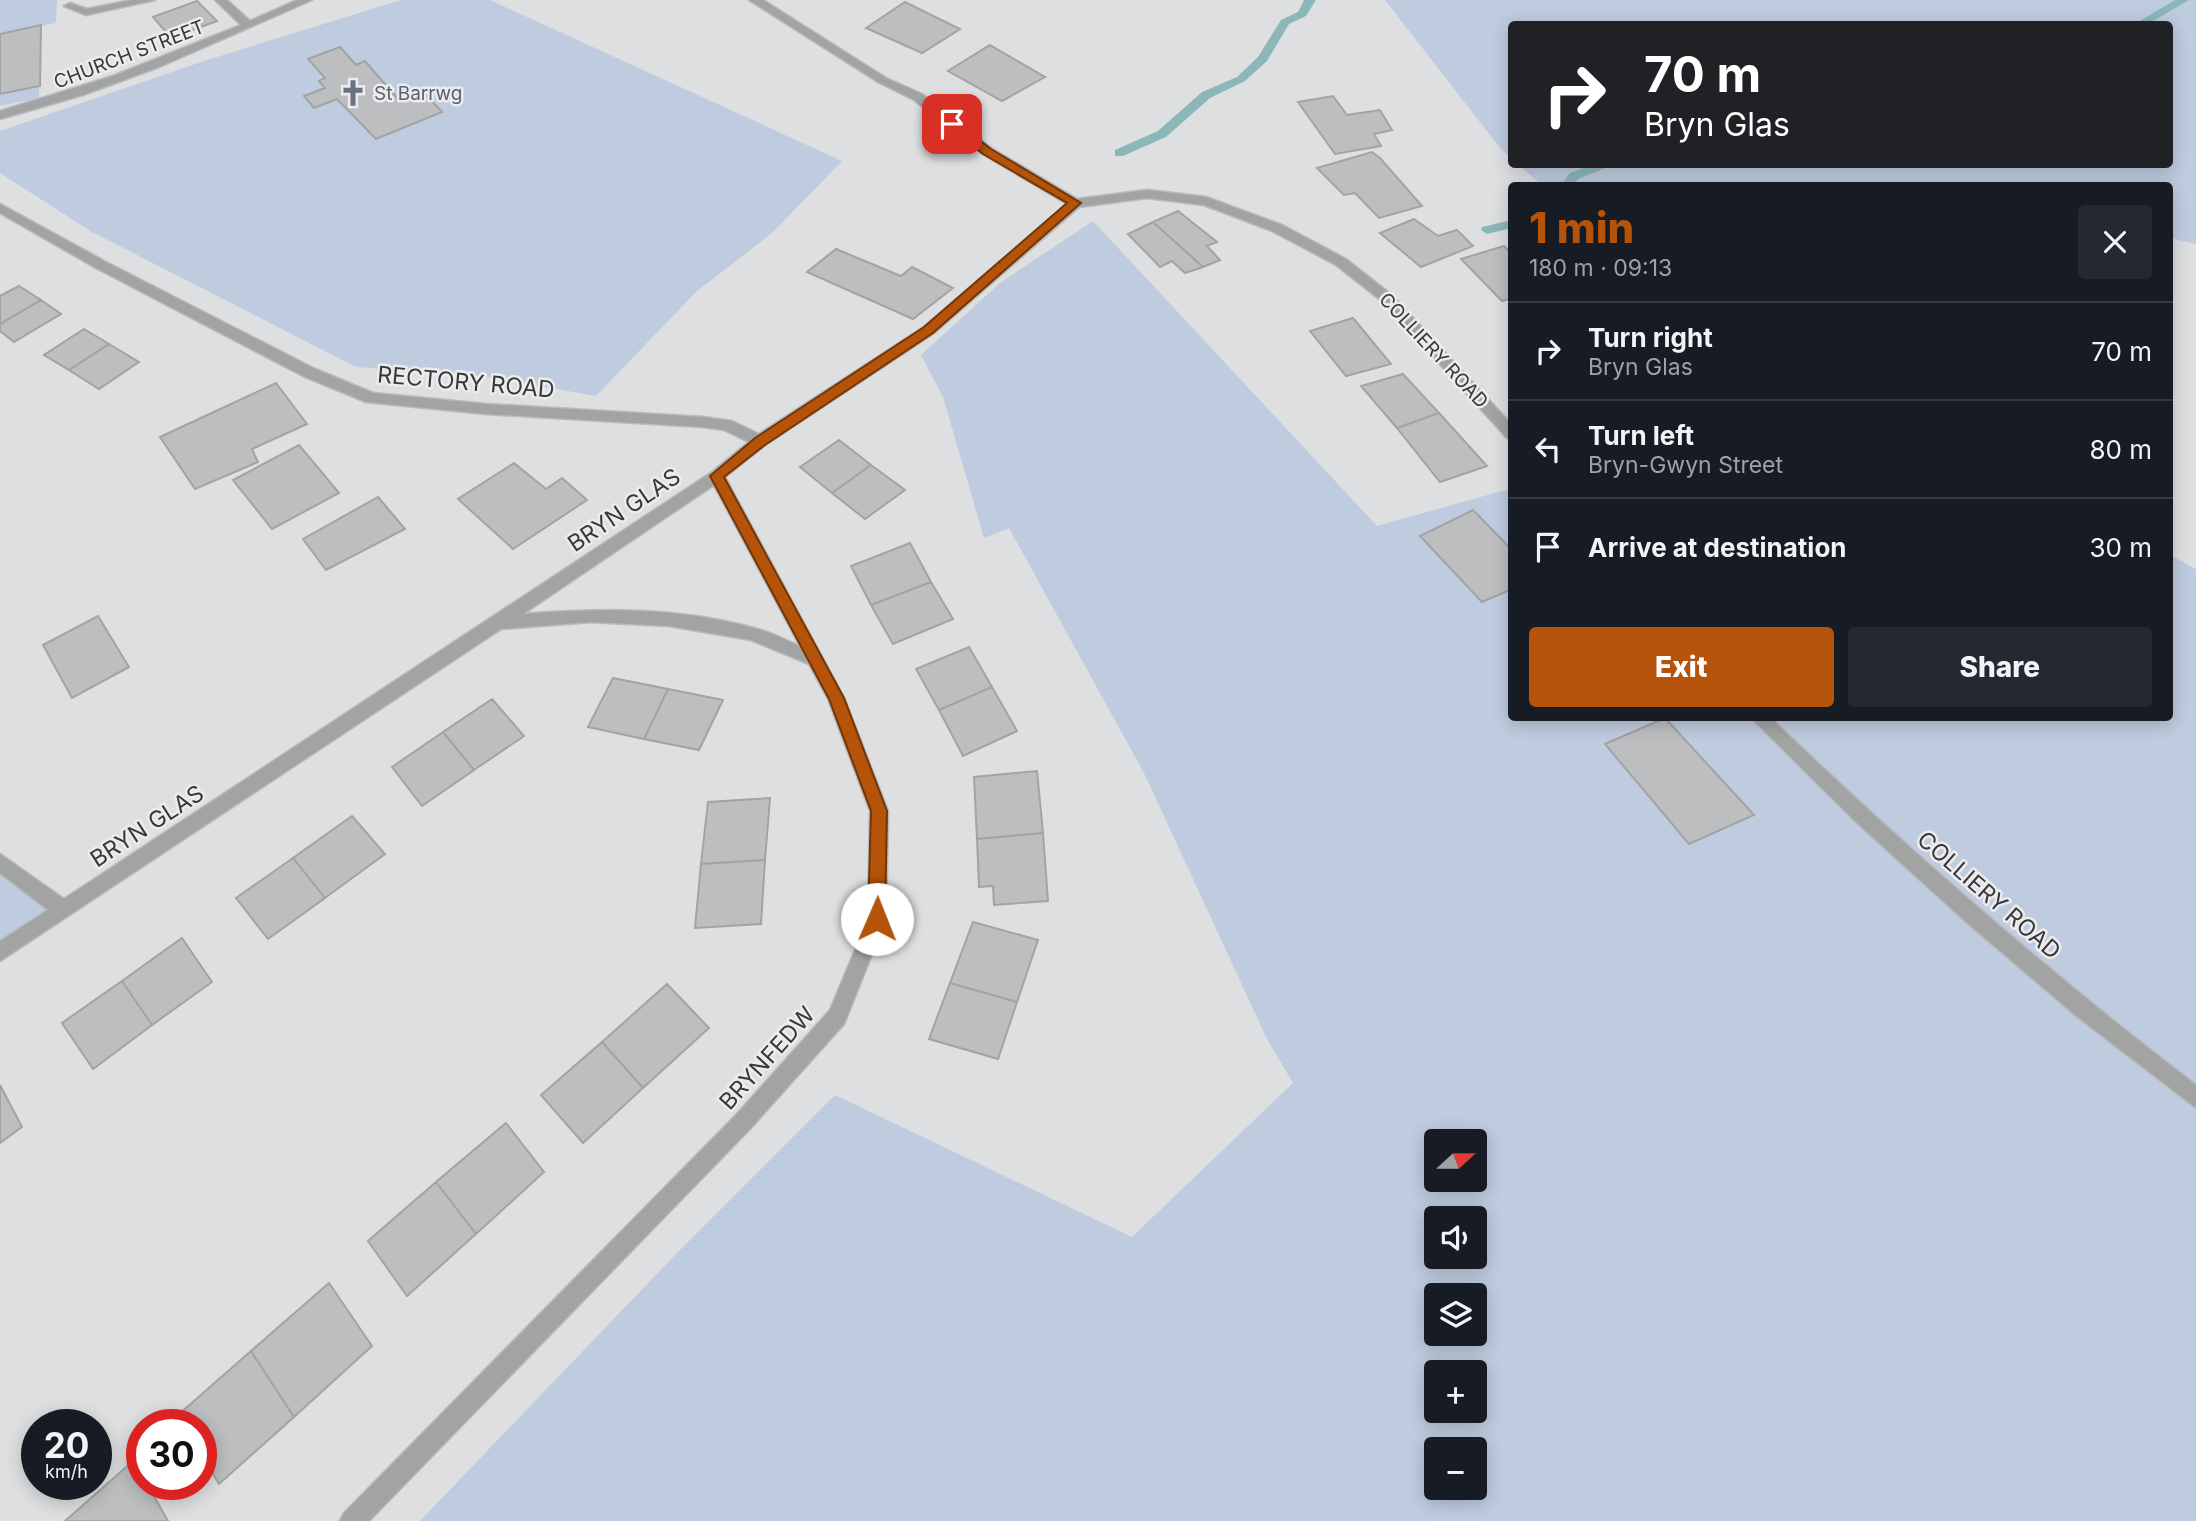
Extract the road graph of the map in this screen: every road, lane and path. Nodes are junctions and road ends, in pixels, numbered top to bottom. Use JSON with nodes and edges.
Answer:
{"nodes":[{"id":1,"x":149,"y":0,"type":"edge"},
{"id":2,"x":221,"y":0,"type":"edge"},
{"id":3,"x":306,"y":0,"type":"edge"},
{"id":4,"x":755,"y":0,"type":"edge"},
{"id":5,"x":70,"y":6,"type":"dead end"},
{"id":6,"x":248,"y":26,"type":"junction"},
{"id":7,"x":0,"y":115,"type":"edge"},
{"id":8,"x":1075,"y":203,"type":"junction"},
{"id":9,"x":0,"y":208,"type":"edge"},
{"id":10,"x":1508,"y":430,"type":"edge"},
{"id":11,"x":760,"y":441,"type":"junction"},
{"id":12,"x":716,"y":476,"type":"junction"},
{"id":13,"x":496,"y":624,"type":"junction"},
{"id":14,"x":815,"y":659,"type":"junction"},
{"id":15,"x":1763,"y":721,"type":"edge"},
{"id":16,"x":0,"y":862,"type":"edge"},
{"id":17,"x":62,"y":909,"type":"junction"},
{"id":18,"x":0,"y":952,"type":"edge"},
{"id":19,"x":2196,"y":1098,"type":"edge"},
{"id":20,"x":352,"y":1521,"type":"edge"}],
"edges":[{"from":1,"to":5,"type":"street"},
{"from":2,"to":6,"type":"street"},
{"from":3,"to":6,"type":"street","name":"CHURCH STREET"},
{"from":4,"to":8,"type":"street"},
{"from":6,"to":7,"type":"street","name":"CHURCH STREET"},
{"from":8,"to":10,"type":"street","name":"COLLIERY ROAD"},
{"from":8,"to":11,"type":"street","name":"BRYN GLAS"},
{"from":9,"to":11,"type":"street","name":"RECTORY ROAD"},
{"from":11,"to":12,"type":"street","name":"BRYN GLAS"},
{"from":12,"to":13,"type":"street","name":"BRYN GLAS"},
{"from":12,"to":14,"type":"street","name":"BRYNFEDW"},
{"from":13,"to":14,"type":"street","name":"BRYN GLAS"},
{"from":13,"to":17,"type":"street","name":"BRYN GLAS"},
{"from":14,"to":20,"type":"street","name":"BRYNFEDW"},
{"from":15,"to":19,"type":"street","name":"COLLIERY ROAD"},
{"from":16,"to":17,"type":"street"},
{"from":17,"to":18,"type":"street","name":"BRYN GLAS"}]}
